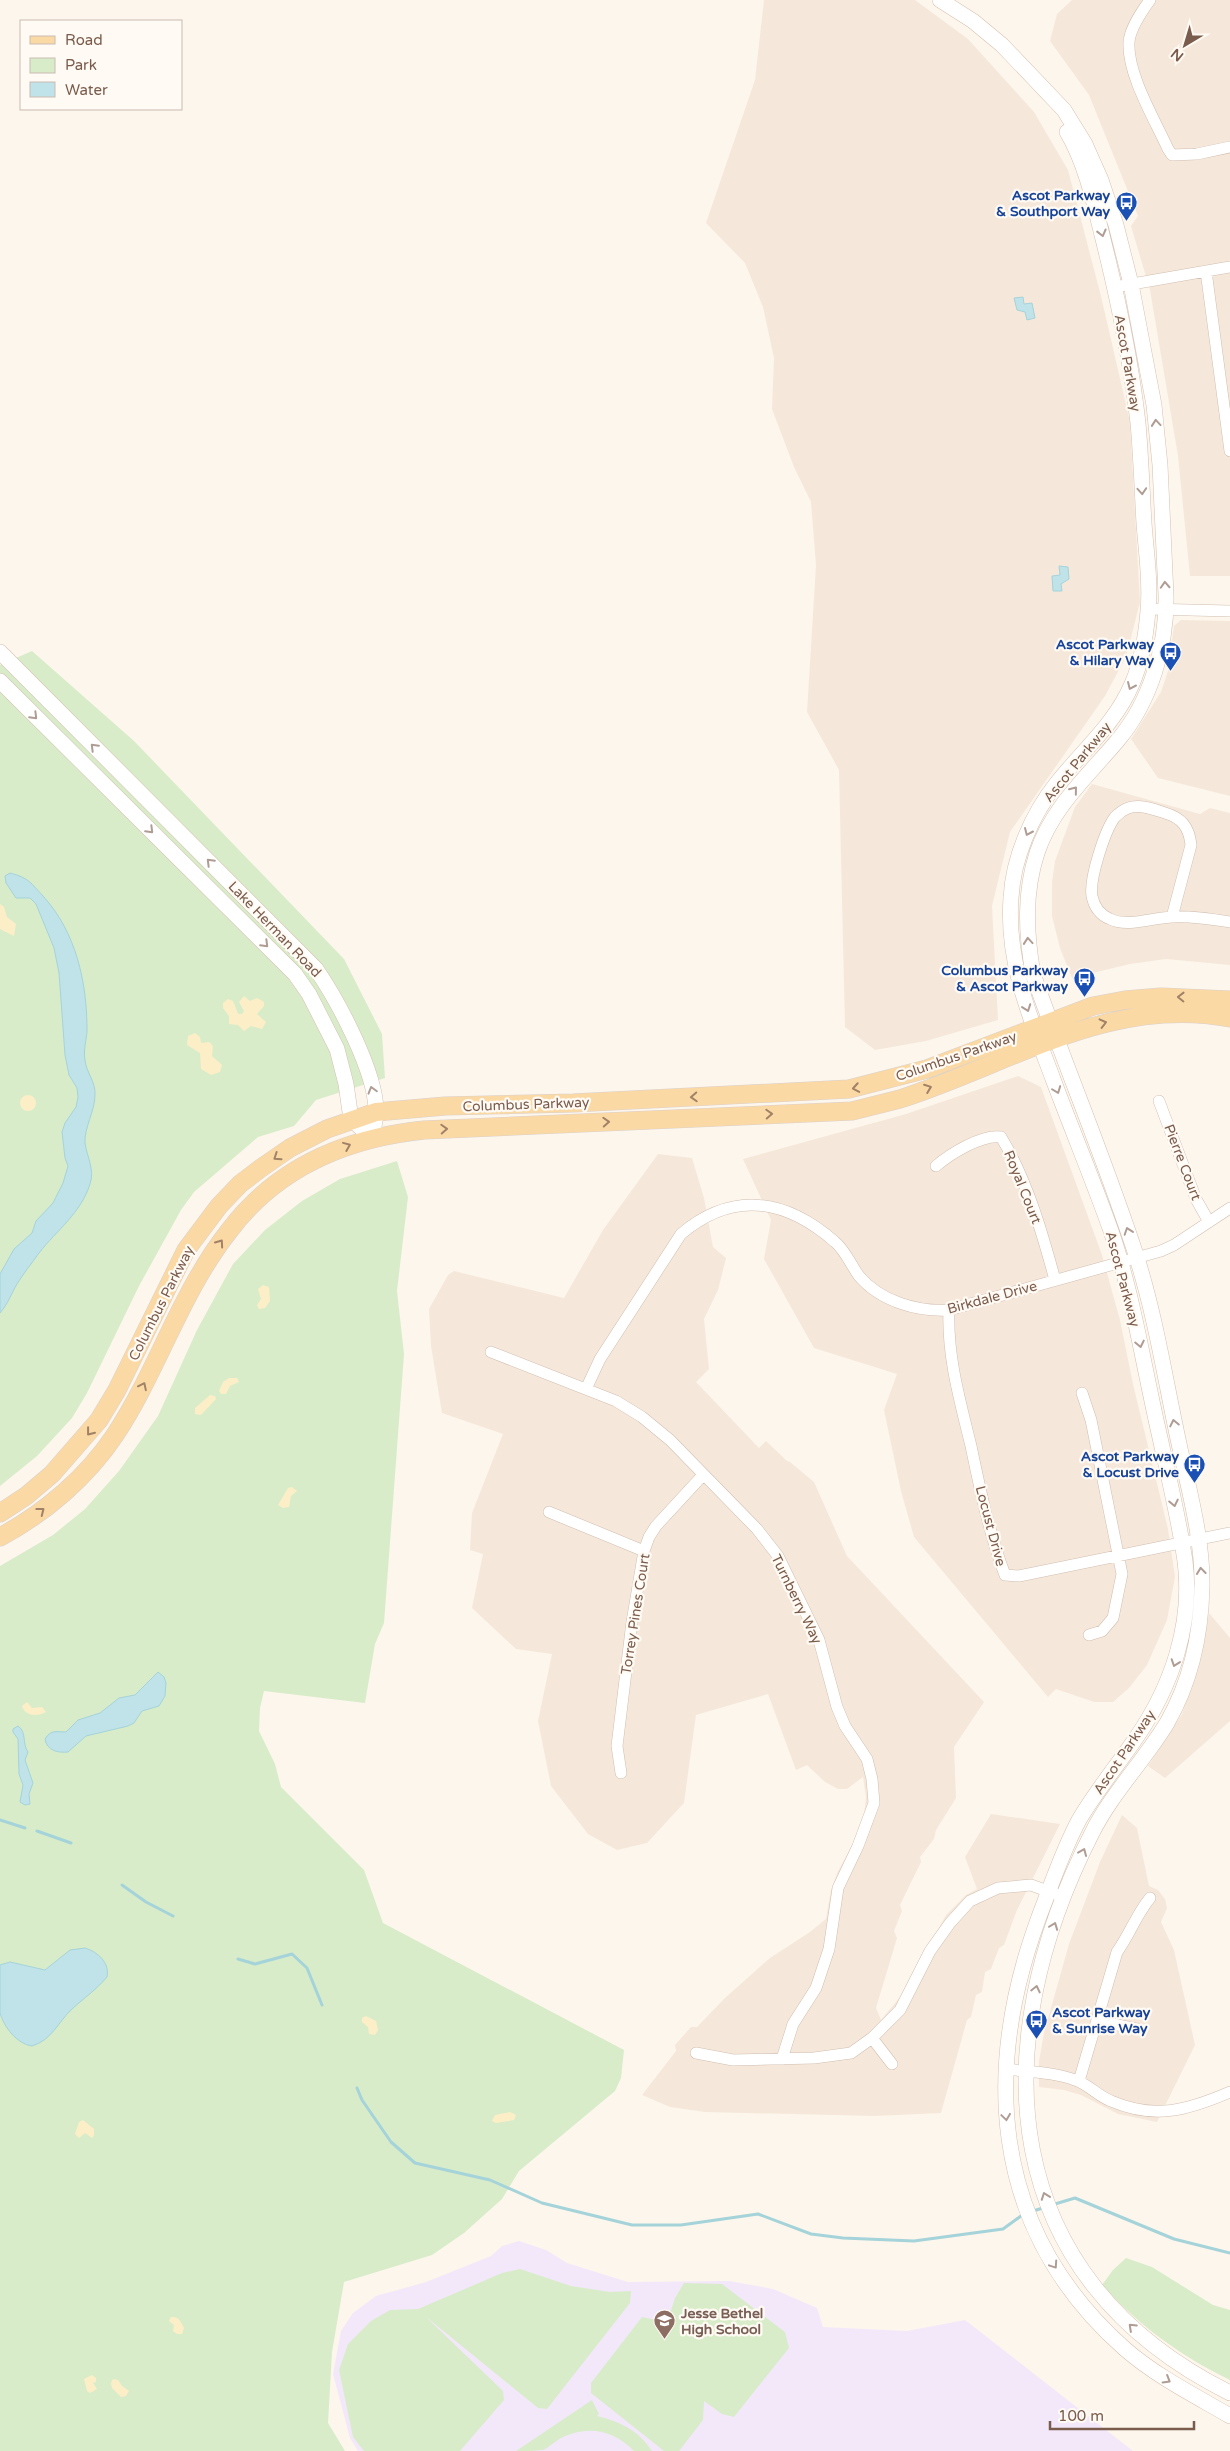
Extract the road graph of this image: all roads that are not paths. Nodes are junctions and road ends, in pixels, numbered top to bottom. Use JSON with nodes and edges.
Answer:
{"nodes":[{"id":1,"x":940,"y":0,"type":"edge"},
{"id":2,"x":1150,"y":0,"type":"edge"},
{"id":3,"x":1032,"y":78,"type":"junction"},
{"id":4,"x":1230,"y":147,"type":"edge"},
{"id":5,"x":1230,"y":266,"type":"edge"},
{"id":6,"x":1206,"y":271,"type":"junction"},
{"id":7,"x":1131,"y":284,"type":"junction"},
{"id":8,"x":1115,"y":287,"type":"junction"},
{"id":9,"x":1230,"y":451,"type":"edge"},
{"id":10,"x":1149,"y":609,"type":"junction"},
{"id":11,"x":1166,"y":610,"type":"junction"},
{"id":12,"x":1230,"y":611,"type":"edge"},
{"id":13,"x":0,"y":652,"type":"edge"},
{"id":14,"x":0,"y":681,"type":"edge"},
{"id":15,"x":1172,"y":917,"type":"junction"},
{"id":16,"x":1230,"y":922,"type":"edge"},
{"id":17,"x":1230,"y":1000,"type":"edge"},
{"id":18,"x":1230,"y":1018,"type":"edge"},
{"id":19,"x":1046,"y":1033,"type":"junction"},
{"id":20,"x":1159,"y":1101,"type":"dead end"},
{"id":21,"x":376,"y":1112,"type":"junction"},
{"id":22,"x":352,"y":1120,"type":"junction"},
{"id":23,"x":372,"y":1138,"type":"junction"},
{"id":24,"x":936,"y":1166,"type":"dead end"},
{"id":25,"x":1230,"y":1208,"type":"edge"},
{"id":26,"x":1209,"y":1222,"type":"junction"},
{"id":27,"x":1137,"y":1258,"type":"junction"},
{"id":28,"x":1121,"y":1263,"type":"junction"},
{"id":29,"x":1055,"y":1280,"type":"junction"},
{"id":30,"x":949,"y":1310,"type":"junction"},
{"id":31,"x":491,"y":1352,"type":"dead end"},
{"id":32,"x":586,"y":1389,"type":"junction"},
{"id":33,"x":1082,"y":1393,"type":"dead end"},
{"id":34,"x":703,"y":1475,"type":"junction"},
{"id":35,"x":549,"y":1512,"type":"dead end"},
{"id":36,"x":0,"y":1513,"type":"edge"},
{"id":37,"x":1230,"y":1533,"type":"edge"},
{"id":38,"x":0,"y":1537,"type":"edge"},
{"id":39,"x":1198,"y":1540,"type":"junction"},
{"id":40,"x":1182,"y":1542,"type":"junction"},
{"id":41,"x":644,"y":1551,"type":"junction"},
{"id":42,"x":1119,"y":1555,"type":"junction"},
{"id":43,"x":1089,"y":1635,"type":"dead end"},
{"id":44,"x":621,"y":1773,"type":"dead end"},
{"id":45,"x":1049,"y":1891,"type":"junction"},
{"id":46,"x":1064,"y":1897,"type":"junction"},
{"id":47,"x":1150,"y":1898,"type":"dead end"},
{"id":48,"x":1098,"y":2021,"type":"junction"},
{"id":49,"x":1137,"y":2029,"type":"dead end"},
{"id":50,"x":872,"y":2038,"type":"junction"},
{"id":51,"x":696,"y":2053,"type":"dead end"},
{"id":52,"x":782,"y":2059,"type":"junction"},
{"id":53,"x":892,"y":2064,"type":"dead end"},
{"id":54,"x":1006,"y":2069,"type":"junction"},
{"id":55,"x":1025,"y":2072,"type":"junction"},
{"id":56,"x":1079,"y":2081,"type":"junction"},
{"id":57,"x":1230,"y":2092,"type":"edge"},
{"id":58,"x":1230,"y":2393,"type":"edge"},
{"id":59,"x":1230,"y":2416,"type":"edge"}],
"edges":[{"from":1,"to":3,"type":"main road","name":"Ascot Parkway"},
{"from":2,"to":4,"type":"street"},
{"from":3,"to":7,"type":"main road","name":"Ascot Parkway"},
{"from":3,"to":8,"type":"main road","name":"Ascot Parkway","one_way":true},
{"from":5,"to":6,"type":"street"},
{"from":6,"to":7,"type":"street"},
{"from":6,"to":9,"type":"street"},
{"from":7,"to":8,"type":"street"},
{"from":11,"to":7,"type":"main road","name":"Ascot Parkway","one_way":true},
{"from":8,"to":10,"type":"main road","name":"Ascot Parkway","one_way":true},
{"from":10,"to":11,"type":"street"},
{"from":10,"to":19,"type":"main road","name":"Ascot Parkway","one_way":true},
{"from":11,"to":12,"type":"street"},
{"from":19,"to":11,"type":"main road","name":"Ascot Parkway","one_way":true},
{"from":21,"to":13,"type":"main road","name":"Lake Herman Road","one_way":true},
{"from":14,"to":22,"type":"main road","name":"Lake Herman Road","one_way":true},
{"from":15,"to":15,"type":"street"},
{"from":15,"to":16,"type":"street"},
{"from":17,"to":19,"type":"main road","name":"Columbus Parkway","one_way":true},
{"from":19,"to":18,"type":"main road","name":"Columbus Parkway","one_way":true},
{"from":19,"to":21,"type":"main road","name":"Columbus Parkway","one_way":true},
{"from":23,"to":19,"type":"main road","name":"Columbus Parkway","one_way":true},
{"from":27,"to":19,"type":"main road","name":"Ascot Parkway","one_way":true},
{"from":19,"to":28,"type":"main road","name":"Ascot Parkway","one_way":true},
{"from":20,"to":26,"type":"street","name":"Pierre Court"},
{"from":21,"to":22,"type":"main road","name":"Columbus Parkway"},
{"from":21,"to":23,"type":"main road","name":"Lake Herman Road"},
{"from":22,"to":23,"type":"main road"},
{"from":22,"to":36,"type":"main road","name":"Columbus Parkway","one_way":true},
{"from":38,"to":23,"type":"main road","name":"Columbus Parkway","one_way":true},
{"from":24,"to":29,"type":"street","name":"Royal Court"},
{"from":25,"to":26,"type":"street","name":"Birkdale Drive"},
{"from":26,"to":27,"type":"street","name":"Birkdale Drive"},
{"from":27,"to":28,"type":"street","name":"Birkdale Drive"},
{"from":39,"to":27,"type":"main road","name":"Ascot Parkway","one_way":true},
{"from":28,"to":29,"type":"street","name":"Birkdale Drive"},
{"from":28,"to":40,"type":"main road","name":"Ascot Parkway","one_way":true},
{"from":29,"to":30,"type":"street","name":"Birkdale Drive"},
{"from":30,"to":32,"type":"street","name":"Birkdale Drive"},
{"from":30,"to":42,"type":"street","name":"Locust Drive"},
{"from":31,"to":32,"type":"street","name":"Turnberry Way"},
{"from":32,"to":34,"type":"street","name":"Turnberry Way"},
{"from":33,"to":42,"type":"street"},
{"from":34,"to":41,"type":"street","name":"Torrey Pines Court"},
{"from":34,"to":52,"type":"street","name":"Turnberry Way"},
{"from":35,"to":41,"type":"street"},
{"from":37,"to":39,"type":"street","name":"Locust Drive"},
{"from":39,"to":40,"type":"street","name":"Locust Drive"},
{"from":46,"to":39,"type":"main road","name":"Ascot Parkway","one_way":true},
{"from":40,"to":42,"type":"street","name":"Locust Drive"},
{"from":40,"to":45,"type":"main road","name":"Ascot Parkway","one_way":true},
{"from":41,"to":44,"type":"street","name":"Torrey Pines Court"},
{"from":42,"to":43,"type":"street"},
{"from":45,"to":46,"type":"street"},
{"from":45,"to":50,"type":"street"},
{"from":45,"to":54,"type":"main road","name":"Ascot Parkway"},
{"from":55,"to":46,"type":"main road","name":"Ascot Parkway","one_way":true},
{"from":47,"to":48,"type":"street"},
{"from":48,"to":49,"type":"street"},
{"from":48,"to":56,"type":"street"},
{"from":50,"to":52,"type":"street"},
{"from":50,"to":53,"type":"street"},
{"from":51,"to":52,"type":"street"},
{"from":54,"to":55,"type":"street"},
{"from":54,"to":59,"type":"main road","name":"Ascot Parkway","one_way":true},
{"from":55,"to":56,"type":"street"},
{"from":58,"to":55,"type":"main road","name":"Ascot Parkway","one_way":true},
{"from":56,"to":57,"type":"street"}]}
